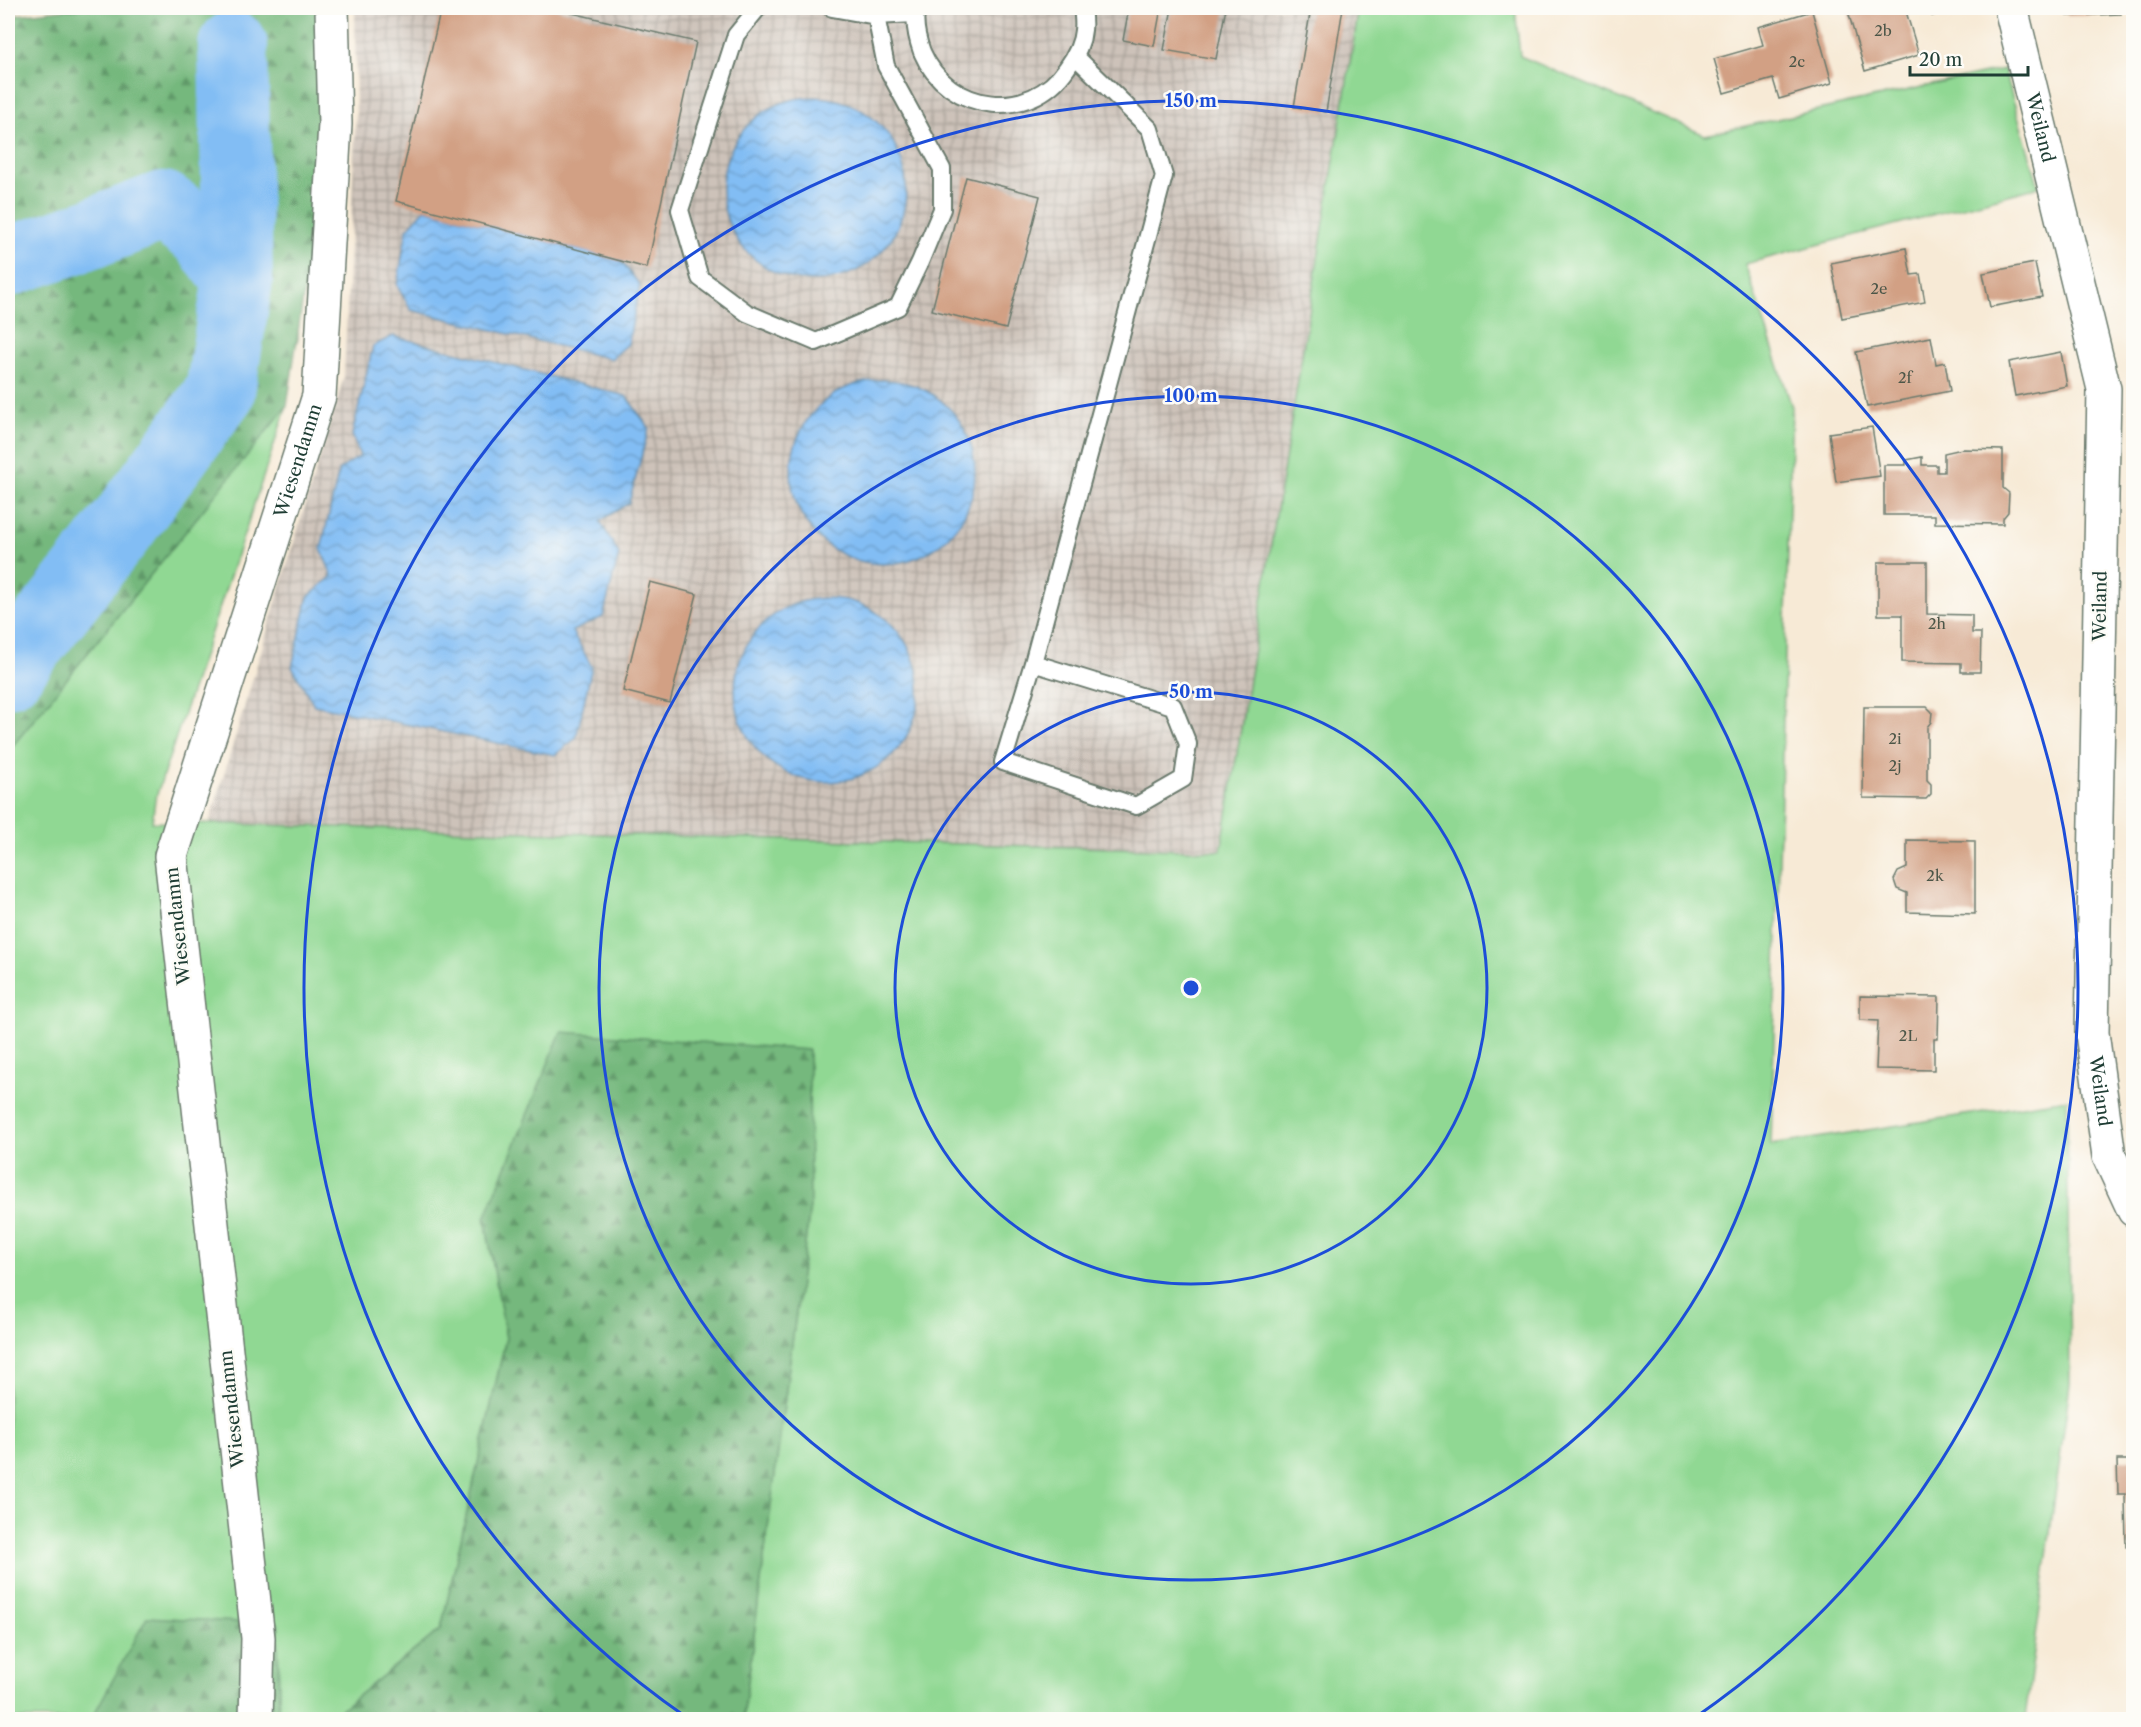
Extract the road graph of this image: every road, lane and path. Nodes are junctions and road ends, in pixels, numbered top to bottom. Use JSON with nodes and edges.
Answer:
{"nodes":[{"id":1,"x":333,"y":8,"type":"edge"},
{"id":2,"x":758,"y":8,"type":"edge"},
{"id":3,"x":832,"y":8,"type":"edge"},
{"id":4,"x":1082,"y":8,"type":"edge"},
{"id":5,"x":2010,"y":8,"type":"edge"},
{"id":6,"x":916,"y":11,"type":"edge"},
{"id":7,"x":876,"y":16,"type":"junction"},
{"id":8,"x":1076,"y":56,"type":"junction"},
{"id":9,"x":1033,"y":663,"type":"junction"},
{"id":10,"x":2133,"y":1210,"type":"edge"},
{"id":11,"x":256,"y":1719,"type":"edge"}],
"edges":[{"from":1,"to":11,"type":"street","name":"Wiesendamm"},
{"from":2,"to":7,"type":"lane"},
{"from":3,"to":7,"type":"lane"},
{"from":4,"to":8,"type":"lane"},
{"from":5,"to":10,"type":"street","name":"Weiland"},
{"from":6,"to":7,"type":"lane"},
{"from":6,"to":8,"type":"lane"},
{"from":8,"to":9,"type":"lane"},
{"from":9,"to":9,"type":"lane"}]}
